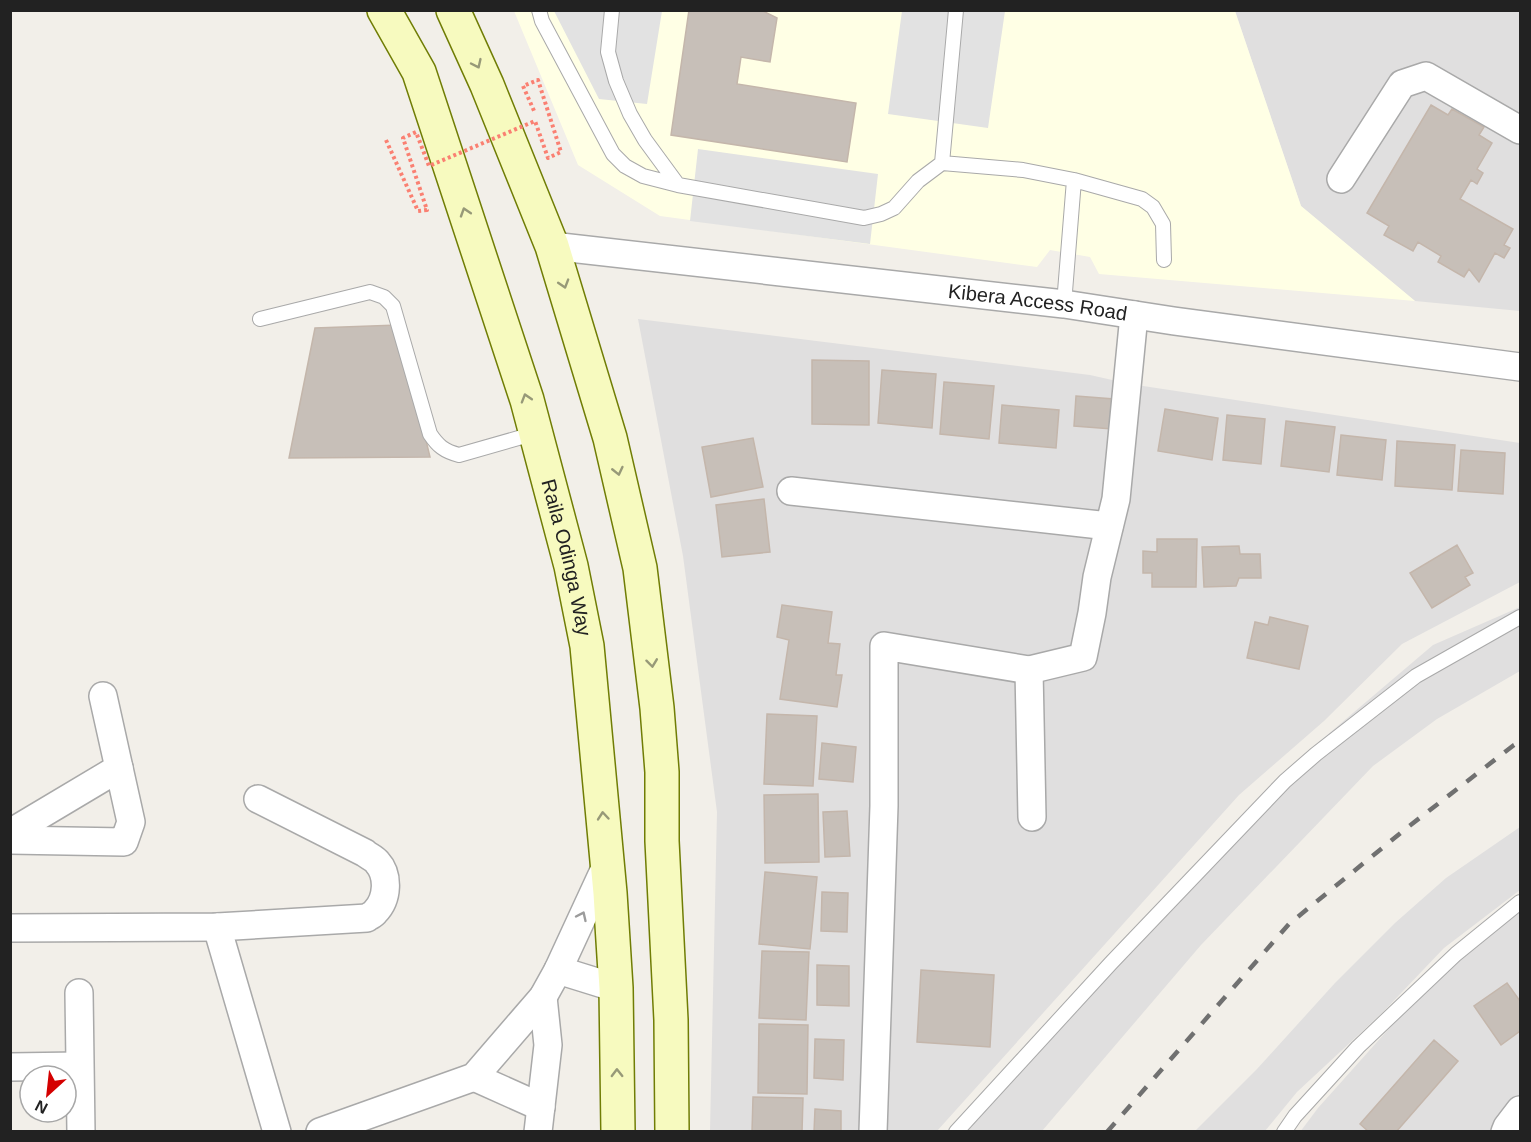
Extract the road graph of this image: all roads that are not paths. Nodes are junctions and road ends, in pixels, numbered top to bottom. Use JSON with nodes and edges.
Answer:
{"nodes":[{"id":1,"x":384,"y":10,"type":"edge"},
{"id":2,"x":539,"y":10,"type":"edge"},
{"id":3,"x":612,"y":10,"type":"edge"},
{"id":4,"x":956,"y":10,"type":"edge"},
{"id":5,"x":453,"y":11,"type":"edge"},
{"id":6,"x":1521,"y":130,"type":"edge"},
{"id":7,"x":942,"y":163,"type":"junction"},
{"id":8,"x":1341,"y":179,"type":"dead end"},
{"id":9,"x":1074,"y":180,"type":"junction"},
{"id":10,"x":678,"y":185,"type":"junction"},
{"id":11,"x":552,"y":246,"type":"junction"},
{"id":12,"x":1164,"y":260,"type":"dead end"},
{"id":13,"x":1064,"y":304,"type":"junction"},
{"id":14,"x":1134,"y":315,"type":"junction"},
{"id":15,"x":260,"y":320,"type":"dead end"},
{"id":16,"x":1521,"y":367,"type":"edge"},
{"id":17,"x":536,"y":433,"type":"junction"},
{"id":18,"x":791,"y":491,"type":"dead end"},
{"id":19,"x":1109,"y":526,"type":"junction"},
{"id":20,"x":1521,"y":617,"type":"edge"},
{"id":21,"x":1029,"y":670,"type":"junction"},
{"id":22,"x":103,"y":696,"type":"dead end"},
{"id":23,"x":119,"y":768,"type":"junction"},
{"id":24,"x":258,"y":799,"type":"dead end"},
{"id":25,"x":1032,"y":818,"type":"dead end"},
{"id":26,"x":10,"y":833,"type":"edge"},
{"id":27,"x":10,"y":840,"type":"edge"},
{"id":28,"x":607,"y":864,"type":"junction"},
{"id":29,"x":1521,"y":902,"type":"edge"},
{"id":30,"x":216,"y":927,"type":"junction"},
{"id":31,"x":10,"y":928,"type":"edge"},
{"id":32,"x":558,"y":970,"type":"junction"},
{"id":33,"x":616,"y":988,"type":"junction"},
{"id":34,"x":79,"y":993,"type":"dead end"},
{"id":35,"x":543,"y":996,"type":"junction"},
{"id":36,"x":79,"y":1066,"type":"junction"},
{"id":37,"x":10,"y":1067,"type":"edge"},
{"id":38,"x":474,"y":1077,"type":"junction"},
{"id":39,"x":1521,"y":1110,"type":"edge"},
{"id":40,"x":539,"y":1119,"type":"edge"},
{"id":41,"x":81,"y":1131,"type":"edge"},
{"id":42,"x":277,"y":1131,"type":"edge"},
{"id":43,"x":320,"y":1131,"type":"edge"},
{"id":44,"x":618,"y":1131,"type":"edge"},
{"id":45,"x":672,"y":1131,"type":"edge"},
{"id":46,"x":873,"y":1131,"type":"edge"},
{"id":47,"x":956,"y":1131,"type":"edge"},
{"id":48,"x":1284,"y":1131,"type":"edge"},
{"id":49,"x":1505,"y":1131,"type":"edge"}],
"edges":[{"from":17,"to":1,"type":"main road","name":"Raila Odinga Way","one_way":true},
{"from":2,"to":10,"type":"lane"},
{"from":3,"to":10,"type":"lane"},
{"from":4,"to":7,"type":"lane"},
{"from":5,"to":11,"type":"main road","one_way":true},
{"from":6,"to":8,"type":"street"},
{"from":7,"to":9,"type":"lane"},
{"from":7,"to":10,"type":"lane"},
{"from":9,"to":12,"type":"lane"},
{"from":9,"to":13,"type":"lane"},
{"from":11,"to":13,"type":"street","name":"Kibera Access Road"},
{"from":11,"to":45,"type":"main road","one_way":true},
{"from":13,"to":14,"type":"street","name":"Kibera Access Road"},
{"from":14,"to":16,"type":"street","name":"Kibera Access Road"},
{"from":14,"to":19,"type":"street"},
{"from":15,"to":17,"type":"lane"},
{"from":28,"to":17,"type":"main road","name":"Raila Odinga Way","one_way":true},
{"from":18,"to":19,"type":"street"},
{"from":19,"to":21,"type":"street"},
{"from":20,"to":47,"type":"lane"},
{"from":21,"to":25,"type":"street"},
{"from":21,"to":46,"type":"street"},
{"from":22,"to":23,"type":"street"},
{"from":23,"to":26,"type":"street"},
{"from":23,"to":27,"type":"street"},
{"from":24,"to":30,"type":"street"},
{"from":32,"to":28,"type":"street","one_way":true},
{"from":28,"to":33,"type":"main road","name":"Raila Odinga Way"},
{"from":29,"to":48,"type":"lane"},
{"from":30,"to":31,"type":"street"},
{"from":30,"to":42,"type":"street"},
{"from":32,"to":33,"type":"street"},
{"from":32,"to":35,"type":"street"},
{"from":44,"to":33,"type":"main road","name":"Raila Odinga Way","one_way":true},
{"from":34,"to":36,"type":"street"},
{"from":35,"to":38,"type":"street"},
{"from":35,"to":40,"type":"street"},
{"from":36,"to":37,"type":"street"},
{"from":36,"to":41,"type":"street"},
{"from":38,"to":40,"type":"street"},
{"from":38,"to":43,"type":"street"},
{"from":39,"to":49,"type":"street"}]}
